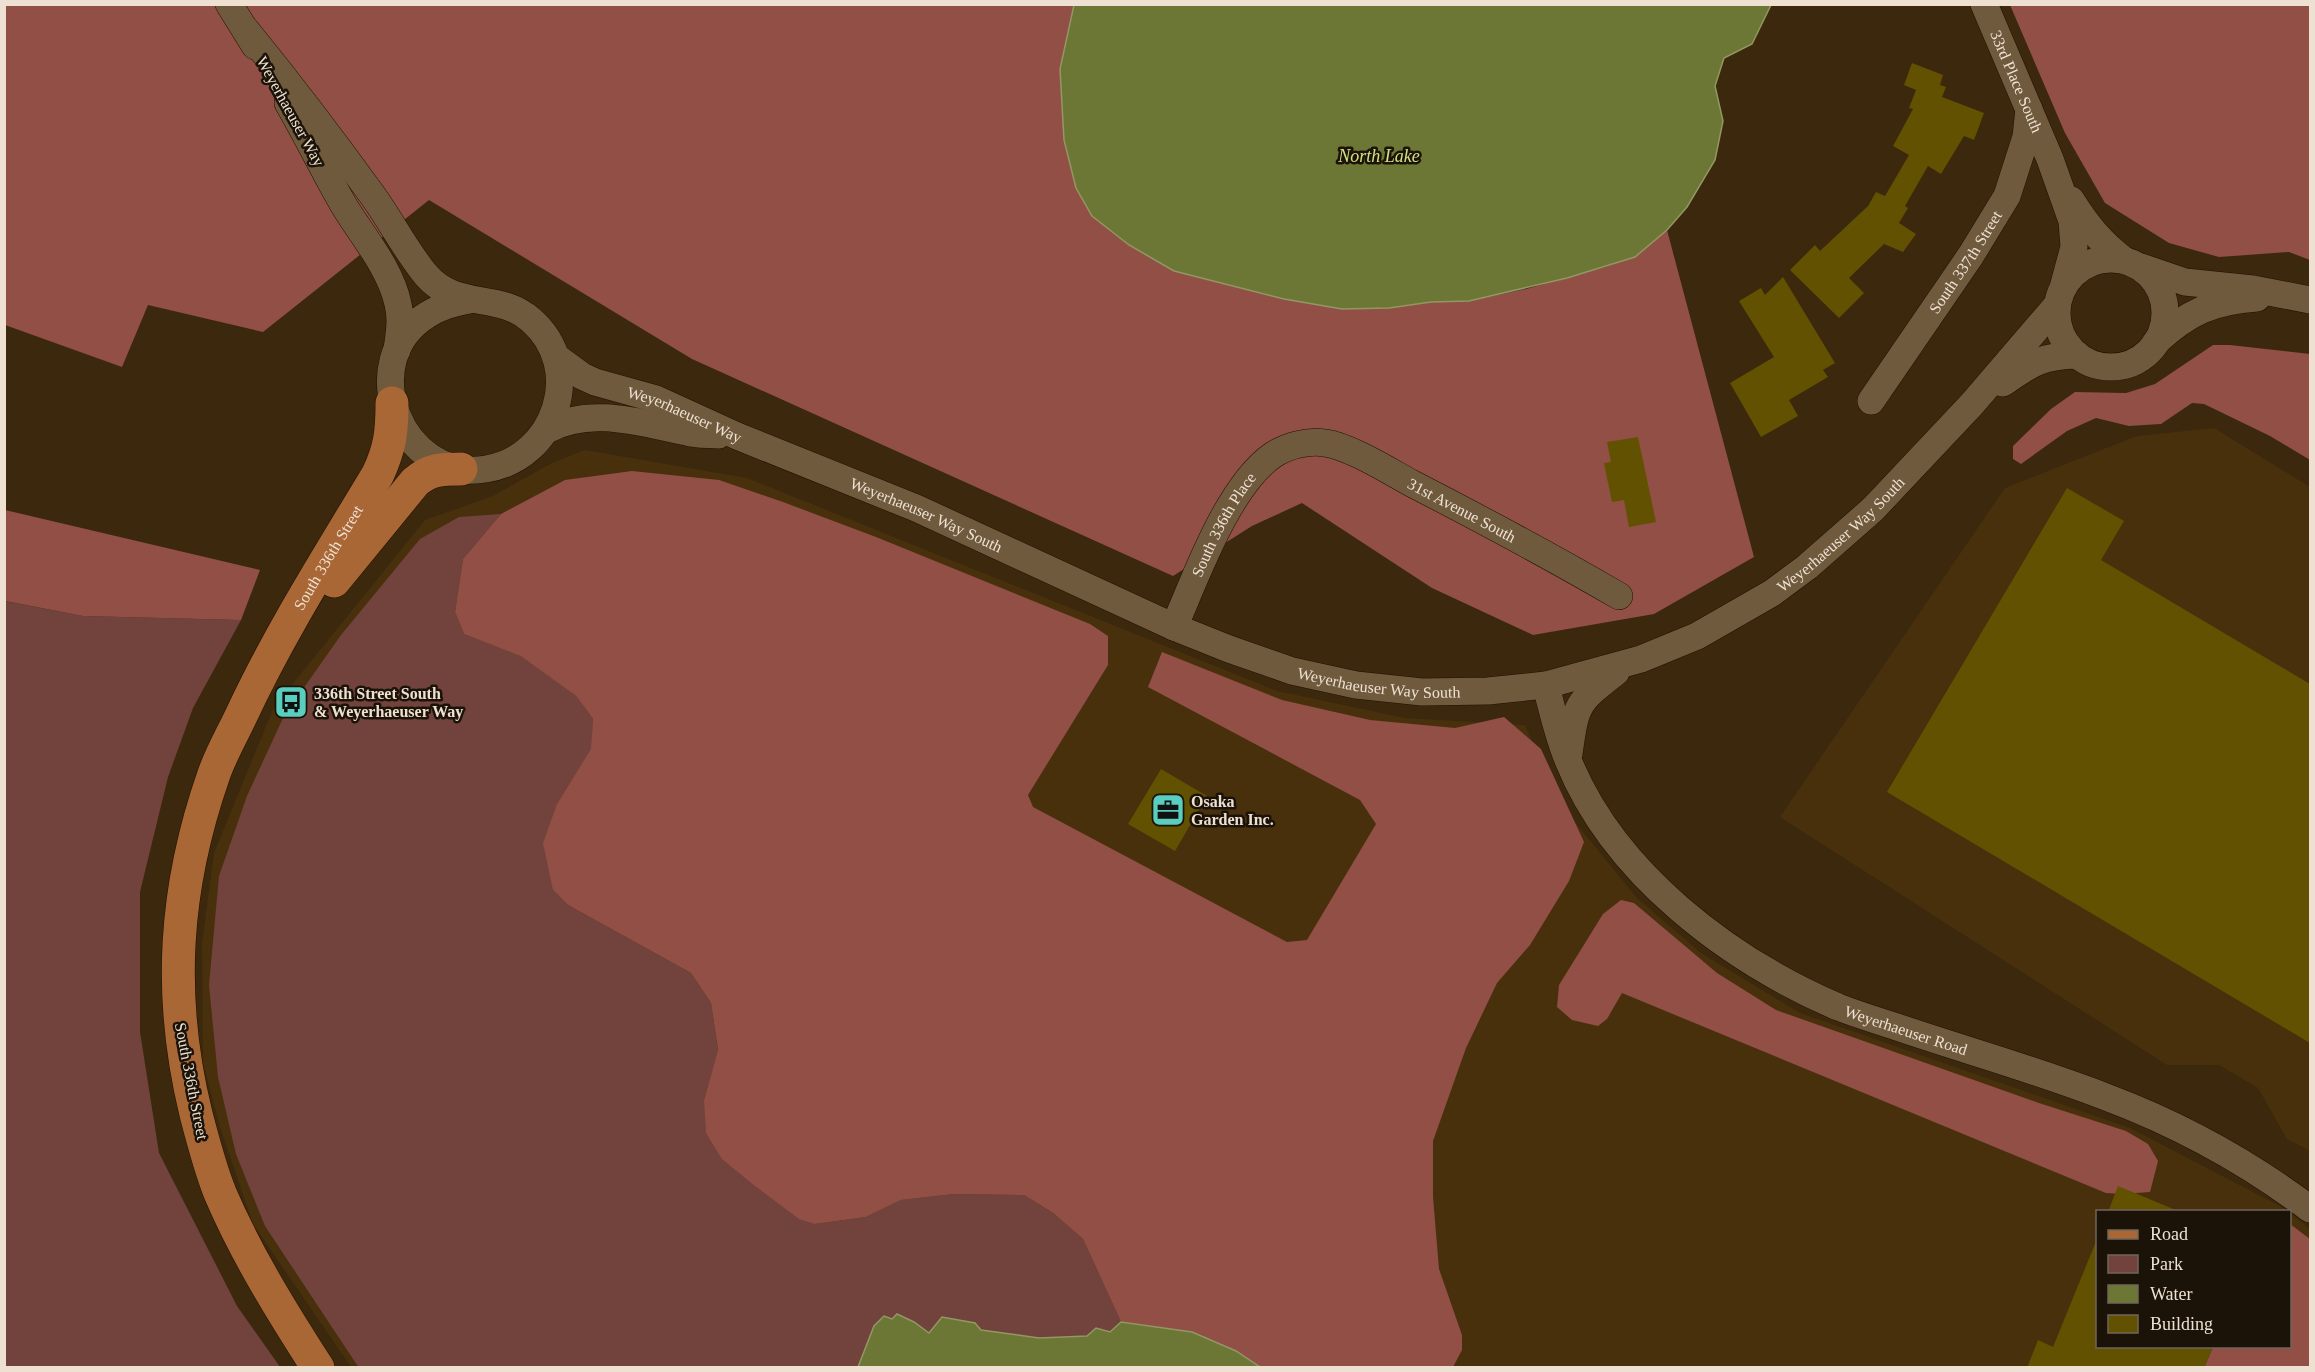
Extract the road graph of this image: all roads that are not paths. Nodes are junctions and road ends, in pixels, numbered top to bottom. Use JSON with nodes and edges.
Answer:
{"nodes":[{"id":1,"x":229,"y":4,"type":"edge"},
{"id":2,"x":1984,"y":4,"type":"edge"},
{"id":3,"x":246,"y":30,"type":"junction"},
{"id":4,"x":2029,"y":109,"type":"junction"},
{"id":5,"x":2050,"y":159,"type":"junction"},
{"id":6,"x":2132,"y":263,"type":"junction"},
{"id":7,"x":2060,"y":296,"type":"junction"},
{"id":8,"x":2297,"y":298,"type":"edge"},
{"id":9,"x":469,"y":300,"type":"junction"},
{"id":10,"x":2156,"y":342,"type":"junction"},
{"id":11,"x":396,"y":354,"type":"junction"},
{"id":12,"x":2077,"y":355,"type":"junction"},
{"id":13,"x":556,"y":357,"type":"junction"},
{"id":14,"x":1871,"y":401,"type":"dead end"},
{"id":15,"x":392,"y":404,"type":"junction"},
{"id":16,"x":1972,"y":404,"type":"junction"},
{"id":17,"x":547,"y":430,"type":"junction"},
{"id":18,"x":737,"y":436,"type":"junction"},
{"id":19,"x":1299,"y":444,"type":"joint"},
{"id":20,"x":460,"y":469,"type":"junction"},
{"id":21,"x":1619,"y":596,"type":"dead end"},
{"id":22,"x":1174,"y":627,"type":"junction"},
{"id":23,"x":1627,"y":664,"type":"junction"},
{"id":24,"x":1546,"y":685,"type":"junction"},
{"id":25,"x":246,"y":705,"type":"junction"},
{"id":26,"x":1568,"y":761,"type":"junction"},
{"id":27,"x":2310,"y":1209,"type":"edge"},
{"id":28,"x":318,"y":1368,"type":"edge"}],
"edges":[{"from":1,"to":3,"type":"street","name":"Weyerhaeuser Way"},
{"from":2,"to":4,"type":"street","name":"33rd Place South"},
{"from":3,"to":9,"type":"street","name":"Weyerhaeuser Way"},
{"from":3,"to":11,"type":"street","name":"Weyerhaeuser Way"},
{"from":4,"to":5,"type":"street","name":"33rd Place South"},
{"from":4,"to":14,"type":"street","name":"South 337th Street"},
{"from":5,"to":6,"type":"street","name":"33rd Place South"},
{"from":5,"to":7,"type":"street","name":"33rd Place South"},
{"from":6,"to":7,"type":"street"},
{"from":6,"to":8,"type":"street"},
{"from":6,"to":10,"type":"street"},
{"from":7,"to":12,"type":"street"},
{"from":7,"to":16,"type":"street","name":"Weyerhaeuser Way South"},
{"from":8,"to":10,"type":"street"},
{"from":9,"to":11,"type":"street"},
{"from":9,"to":13,"type":"street"},
{"from":10,"to":12,"type":"street"},
{"from":11,"to":15,"type":"street"},
{"from":12,"to":16,"type":"street","name":"Weyerhaeuser Way South"},
{"from":13,"to":17,"type":"street"},
{"from":13,"to":18,"type":"street","name":"Weyerhaeuser Way"},
{"from":15,"to":20,"type":"street"},
{"from":15,"to":25,"type":"main road","name":"South 336th Street"},
{"from":16,"to":23,"type":"street","name":"Weyerhaeuser Way South"},
{"from":17,"to":18,"type":"street","name":"Weyerhaeuser Way"},
{"from":17,"to":20,"type":"street"},
{"from":18,"to":22,"type":"street","name":"Weyerhaeuser Way South"},
{"from":19,"to":21,"type":"street","name":"31st Avenue South"},
{"from":19,"to":22,"type":"street","name":"South 336th Place"},
{"from":20,"to":25,"type":"main road","name":"South 336th Street"},
{"from":22,"to":24,"type":"street","name":"Weyerhaeuser Way South"},
{"from":23,"to":24,"type":"street","name":"Weyerhaeuser Way South"},
{"from":23,"to":26,"type":"street"},
{"from":24,"to":26,"type":"street","name":"Weyerhaeuser Road"},
{"from":25,"to":28,"type":"main road","name":"South 336th Street"},
{"from":26,"to":27,"type":"street","name":"Weyerhaeuser Road"}]}
